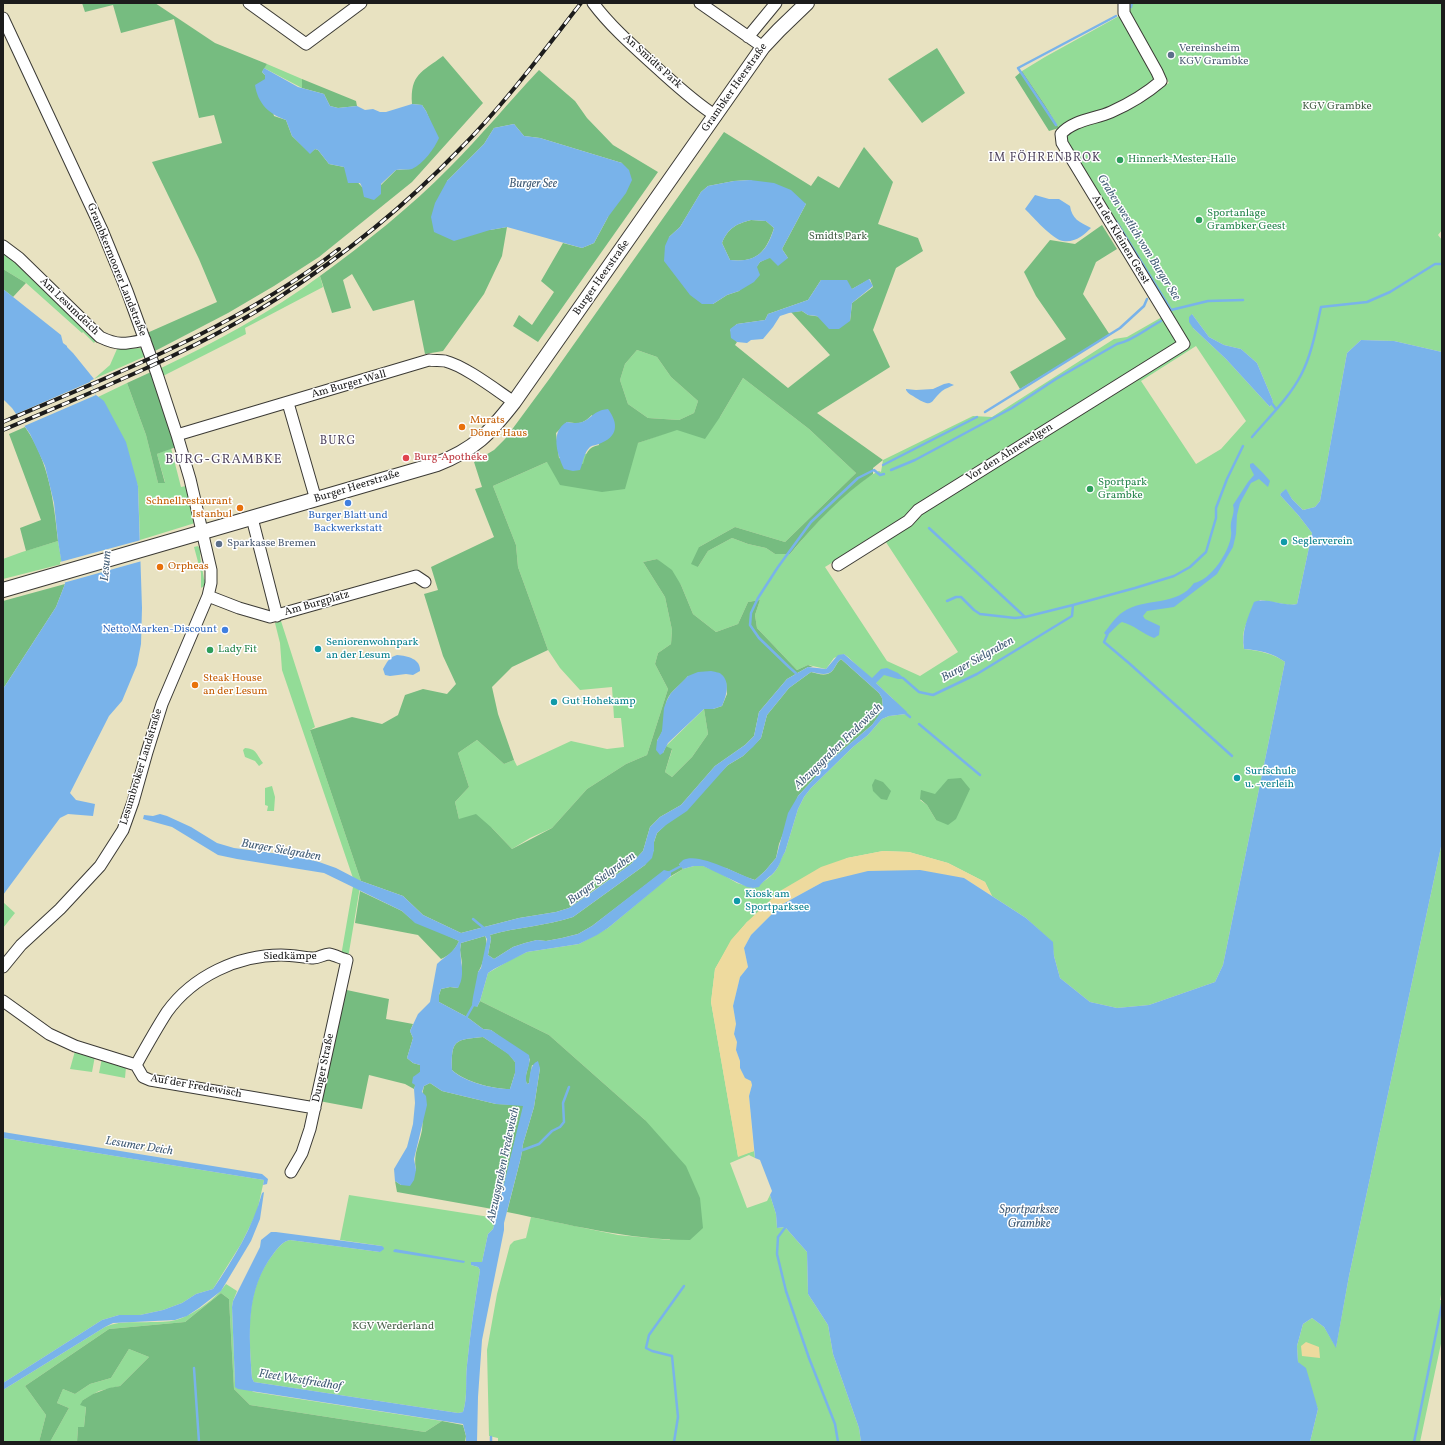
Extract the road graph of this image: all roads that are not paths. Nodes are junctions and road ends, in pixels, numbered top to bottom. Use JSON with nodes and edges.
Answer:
{"nodes":[{"id":1,"x":249,"y":3,"type":"edge"},
{"id":2,"x":362,"y":3,"type":"edge"},
{"id":3,"x":593,"y":3,"type":"edge"},
{"id":4,"x":700,"y":3,"type":"edge"},
{"id":5,"x":776,"y":3,"type":"edge"},
{"id":6,"x":807,"y":3,"type":"edge"},
{"id":7,"x":1124,"y":3,"type":"edge"},
{"id":8,"x":3,"y":18,"type":"edge"},
{"id":9,"x":748,"y":37,"type":"junction"},
{"id":10,"x":763,"y":47,"type":"junction"},
{"id":11,"x":716,"y":116,"type":"junction"},
{"id":12,"x":671,"y":180,"type":"joint"},
{"id":13,"x":3,"y":246,"type":"edge"},
{"id":14,"x":145,"y":340,"type":"junction"},
{"id":15,"x":1184,"y":344,"type":"joint"},
{"id":16,"x":288,"y":402,"type":"junction"},
{"id":17,"x":514,"y":402,"type":"junction"},
{"id":18,"x":177,"y":435,"type":"junction"},
{"id":19,"x":316,"y":500,"type":"junction"},
{"id":20,"x":252,"y":518,"type":"junction"},
{"id":21,"x":202,"y":532,"type":"junction"},
{"id":22,"x":838,"y":565,"type":"dead end"},
{"id":23,"x":425,"y":582,"type":"dead end"},
{"id":24,"x":3,"y":590,"type":"edge"},
{"id":25,"x":208,"y":596,"type":"junction"},
{"id":26,"x":277,"y":616,"type":"junction"},
{"id":27,"x":347,"y":960,"type":"joint"},
{"id":28,"x":3,"y":967,"type":"edge"},
{"id":29,"x":3,"y":1001,"type":"edge"},
{"id":30,"x":136,"y":1065,"type":"junction"},
{"id":31,"x":315,"y":1108,"type":"junction"},
{"id":32,"x":291,"y":1172,"type":"dead end"}],
"edges":[{"from":1,"to":2,"type":"street"},
{"from":3,"to":11,"type":"street","name":"An Smidts Park"},
{"from":4,"to":9,"type":"street"},
{"from":5,"to":9,"type":"street","name":"Grambker Heerstraße"},
{"from":6,"to":10,"type":"main road","name":"Grambker Heerstraße"},
{"from":7,"to":15,"type":"street","name":"An der Kleinen Geest"},
{"from":8,"to":14,"type":"street","name":"Grambkermoorer Landstraße"},
{"from":9,"to":10,"type":"street"},
{"from":10,"to":11,"type":"main road","name":"Grambker Heerstraße"},
{"from":11,"to":12,"type":"main road","name":"Grambker Heerstraße"},
{"from":12,"to":17,"type":"main road","name":"Burger Heerstraße"},
{"from":13,"to":14,"type":"street","name":"Am Lesumdeich"},
{"from":14,"to":18,"type":"street","name":"Grambkermoorer Landstraße"},
{"from":15,"to":22,"type":"street","name":"Vor den Ahnewelgen"},
{"from":16,"to":17,"type":"street","name":"Am Burger Wall"},
{"from":16,"to":18,"type":"street","name":"Am Burger Wall"},
{"from":16,"to":19,"type":"street"},
{"from":17,"to":19,"type":"main road","name":"Burger Heerstraße"},
{"from":18,"to":21,"type":"street","name":"Grambkermoorer Landstraße"},
{"from":19,"to":20,"type":"main road","name":"Burger Heerstraße"},
{"from":20,"to":21,"type":"main road","name":"Burger Heerstraße"},
{"from":20,"to":26,"type":"street"},
{"from":21,"to":24,"type":"main road","name":"Burger Heerstraße"},
{"from":21,"to":25,"type":"street","name":"Lesumbroker Landstraße"},
{"from":23,"to":26,"type":"street","name":"Am Burgplatz"},
{"from":25,"to":26,"type":"street","name":"Am Burgplatz"},
{"from":25,"to":28,"type":"street","name":"Lesumbroker Landstraße"},
{"from":27,"to":30,"type":"street","name":"Siedkämpe"},
{"from":27,"to":31,"type":"street","name":"Dunger Straße"},
{"from":29,"to":30,"type":"street"},
{"from":30,"to":31,"type":"street","name":"Auf der Fredewisch"},
{"from":31,"to":32,"type":"street","name":"Dunger Straße"}]}
